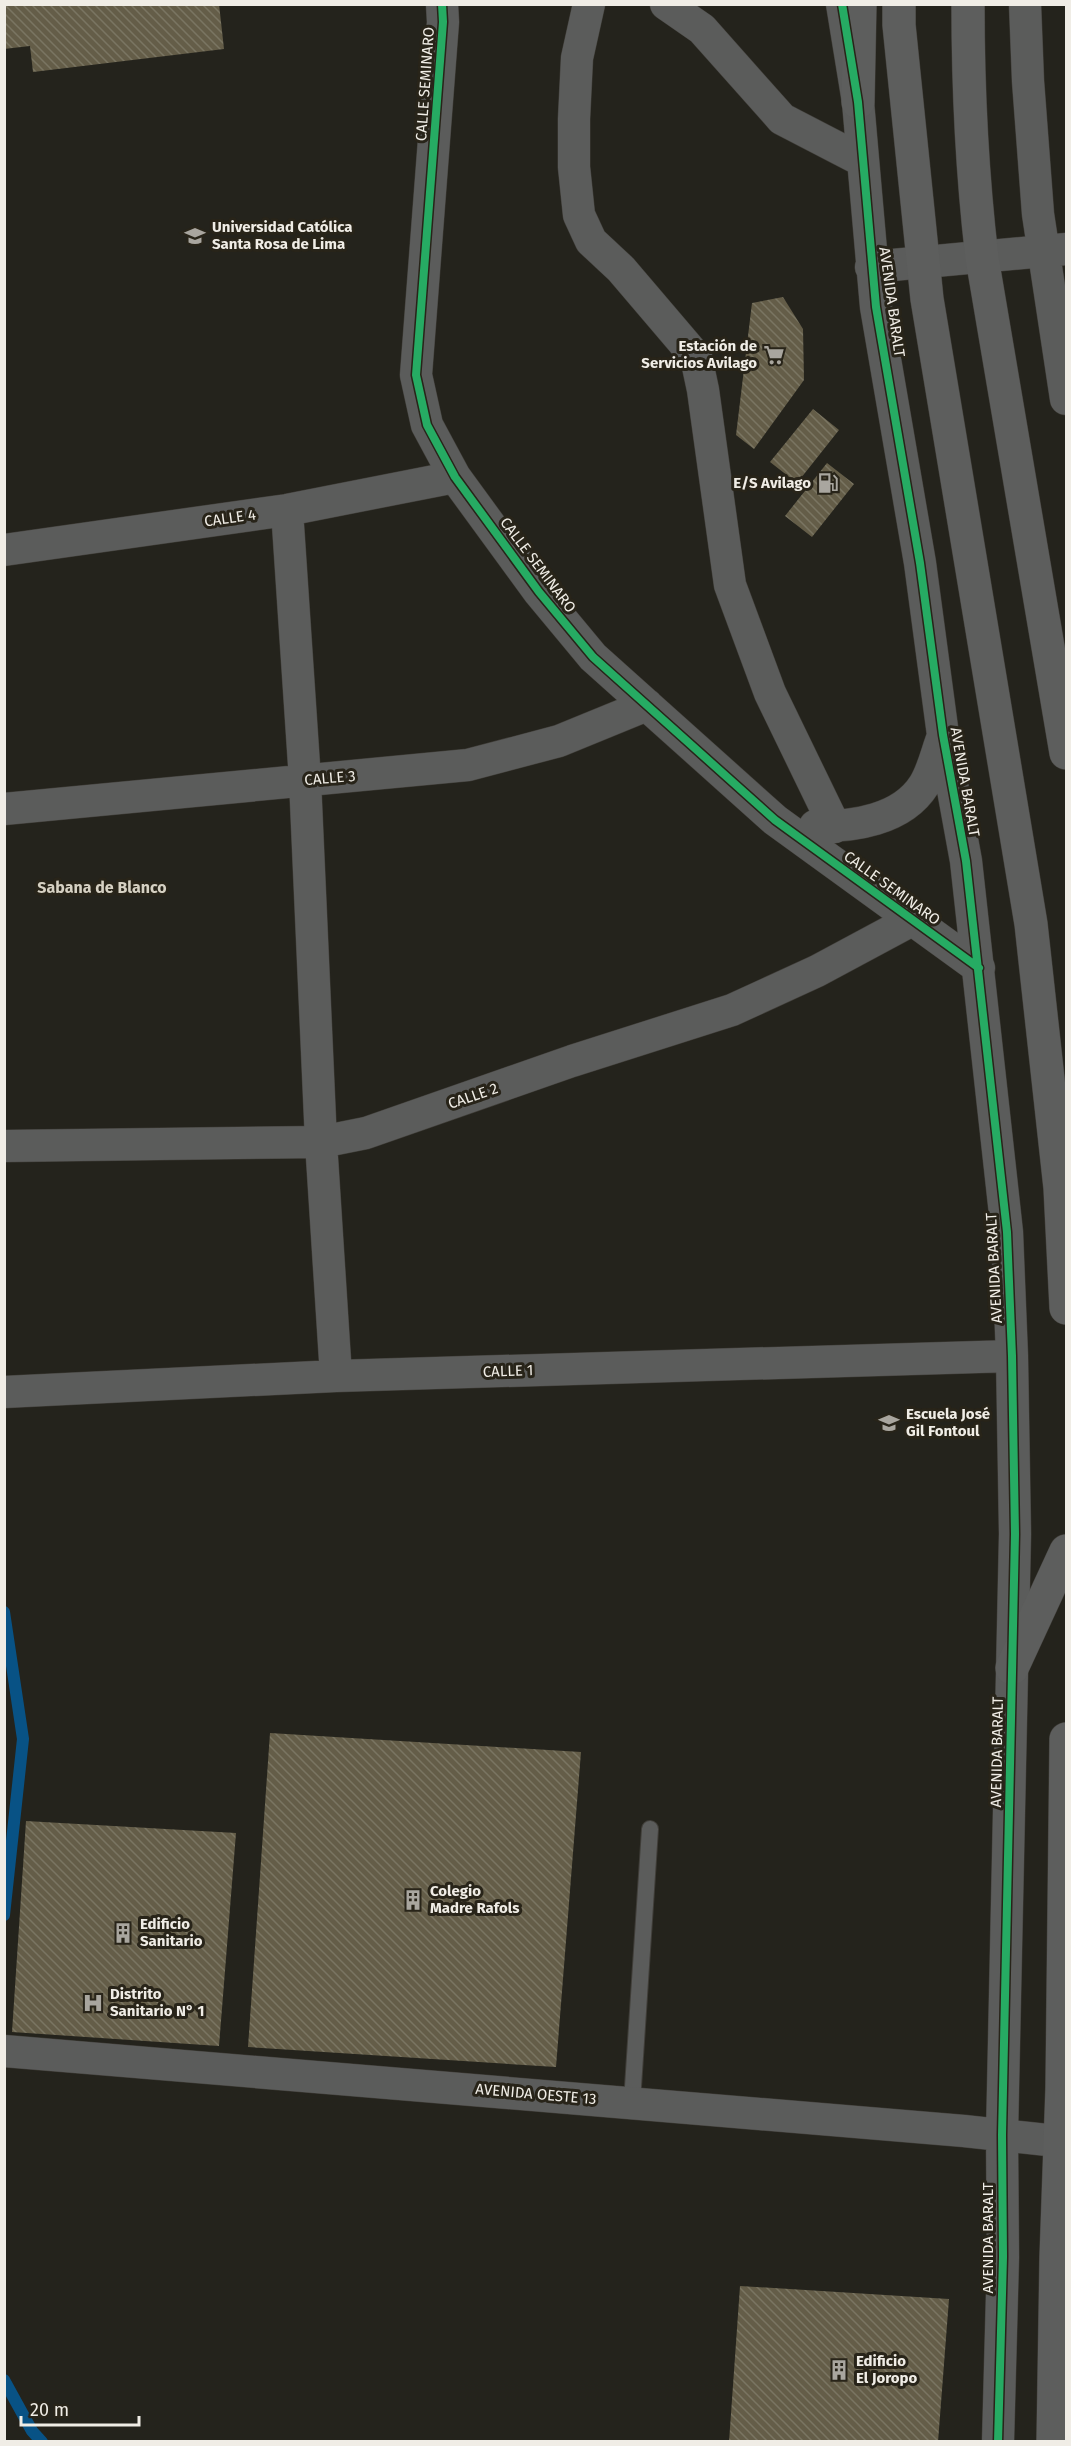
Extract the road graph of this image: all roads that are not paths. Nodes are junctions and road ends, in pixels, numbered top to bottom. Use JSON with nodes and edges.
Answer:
{"nodes":[{"id":1,"x":442,"y":4,"type":"edge"},
{"id":2,"x":589,"y":4,"type":"edge"},
{"id":3,"x":666,"y":4,"type":"edge"},
{"id":4,"x":842,"y":4,"type":"edge"},
{"id":5,"x":860,"y":4,"type":"edge"},
{"id":6,"x":899,"y":4,"type":"edge"},
{"id":7,"x":968,"y":4,"type":"edge"},
{"id":8,"x":1025,"y":4,"type":"edge"},
{"id":9,"x":858,"y":102,"type":"junction"},
{"id":10,"x":863,"y":161,"type":"junction"},
{"id":11,"x":1055,"y":250,"type":"edge"},
{"id":12,"x":982,"y":258,"type":"junction"},
{"id":13,"x":924,"y":264,"type":"junction"},
{"id":14,"x":871,"y":267,"type":"junction"},
{"id":15,"x":1066,"y":399,"type":"edge"},
{"id":16,"x":454,"y":477,"type":"junction"},
{"id":17,"x":287,"y":510,"type":"junction"},
{"id":18,"x":4,"y":550,"type":"edge"},
{"id":19,"x":647,"y":705,"type":"junction"},
{"id":20,"x":943,"y":735,"type":"junction"},
{"id":21,"x":1066,"y":753,"type":"edge"},
{"id":22,"x":305,"y":780,"type":"junction"},
{"id":23,"x":4,"y":809,"type":"edge"},
{"id":24,"x":776,"y":820,"type":"junction"},
{"id":25,"x":835,"y":827,"type":"junction"},
{"id":26,"x":912,"y":920,"type":"junction"},
{"id":27,"x":979,"y":968,"type":"junction"},
{"id":28,"x":321,"y":1142,"type":"junction"},
{"id":29,"x":4,"y":1146,"type":"edge"},
{"id":30,"x":1066,"y":1308,"type":"edge"},
{"id":31,"x":1012,"y":1356,"type":"junction"},
{"id":32,"x":336,"y":1376,"type":"junction"},
{"id":33,"x":4,"y":1392,"type":"edge"},
{"id":34,"x":1066,"y":1551,"type":"edge"},
{"id":35,"x":1012,"y":1668,"type":"junction"},
{"id":36,"x":1066,"y":1739,"type":"edge"},
{"id":37,"x":650,"y":1829,"type":"dead end"},
{"id":38,"x":18,"y":2052,"type":"edge"},
{"id":39,"x":632,"y":2102,"type":"junction"},
{"id":40,"x":1002,"y":2134,"type":"junction"},
{"id":41,"x":1063,"y":2142,"type":"edge"},
{"id":42,"x":998,"y":2442,"type":"edge"},
{"id":43,"x":1053,"y":2442,"type":"edge"}],
"edges":[{"from":1,"to":16,"type":"street","name":"CALLE SEMINARO"},
{"from":2,"to":25,"type":"street"},
{"from":3,"to":10,"type":"street"},
{"from":4,"to":9,"type":"street","name":"AVENIDA BARALT"},
{"from":5,"to":9,"type":"main road"},
{"from":6,"to":13,"type":"main road"},
{"from":7,"to":12,"type":"main road"},
{"from":8,"to":11,"type":"street"},
{"from":9,"to":10,"type":"street","name":"AVENIDA BARALT"},
{"from":10,"to":14,"type":"street","name":"AVENIDA BARALT"},
{"from":11,"to":12,"type":"street"},
{"from":11,"to":15,"type":"street"},
{"from":12,"to":13,"type":"street"},
{"from":12,"to":21,"type":"main road"},
{"from":13,"to":14,"type":"street"},
{"from":13,"to":30,"type":"main road"},
{"from":14,"to":20,"type":"street","name":"AVENIDA BARALT"},
{"from":16,"to":17,"type":"street","name":"CALLE 4"},
{"from":16,"to":19,"type":"street","name":"CALLE SEMINARO"},
{"from":17,"to":18,"type":"street","name":"CALLE 4"},
{"from":17,"to":22,"type":"street"},
{"from":19,"to":22,"type":"street","name":"CALLE 3"},
{"from":19,"to":24,"type":"street","name":"CALLE SEMINARO"},
{"from":20,"to":25,"type":"street"},
{"from":20,"to":27,"type":"street","name":"AVENIDA BARALT"},
{"from":22,"to":23,"type":"street","name":"CALLE 3"},
{"from":22,"to":28,"type":"street"},
{"from":24,"to":25,"type":"street"},
{"from":24,"to":26,"type":"street","name":"CALLE SEMINARO"},
{"from":26,"to":27,"type":"street","name":"CALLE SEMINARO"},
{"from":26,"to":28,"type":"street","name":"CALLE 2"},
{"from":27,"to":31,"type":"street","name":"AVENIDA BARALT"},
{"from":28,"to":29,"type":"street","name":"CALLE 2"},
{"from":28,"to":32,"type":"street"},
{"from":31,"to":32,"type":"street","name":"CALLE 1"},
{"from":31,"to":35,"type":"street","name":"AVENIDA BARALT"},
{"from":32,"to":33,"type":"street","name":"CALLE 1"},
{"from":34,"to":35,"type":"main road"},
{"from":35,"to":40,"type":"street","name":"AVENIDA BARALT"},
{"from":36,"to":41,"type":"main road"},
{"from":37,"to":39,"type":"lane"},
{"from":38,"to":39,"type":"street","name":"AVENIDA OESTE 13"},
{"from":39,"to":40,"type":"street","name":"AVENIDA OESTE 13"},
{"from":40,"to":41,"type":"street","name":"AVENIDA OESTE 13"},
{"from":40,"to":42,"type":"street","name":"AVENIDA BARALT"},
{"from":41,"to":43,"type":"main road"}]}
